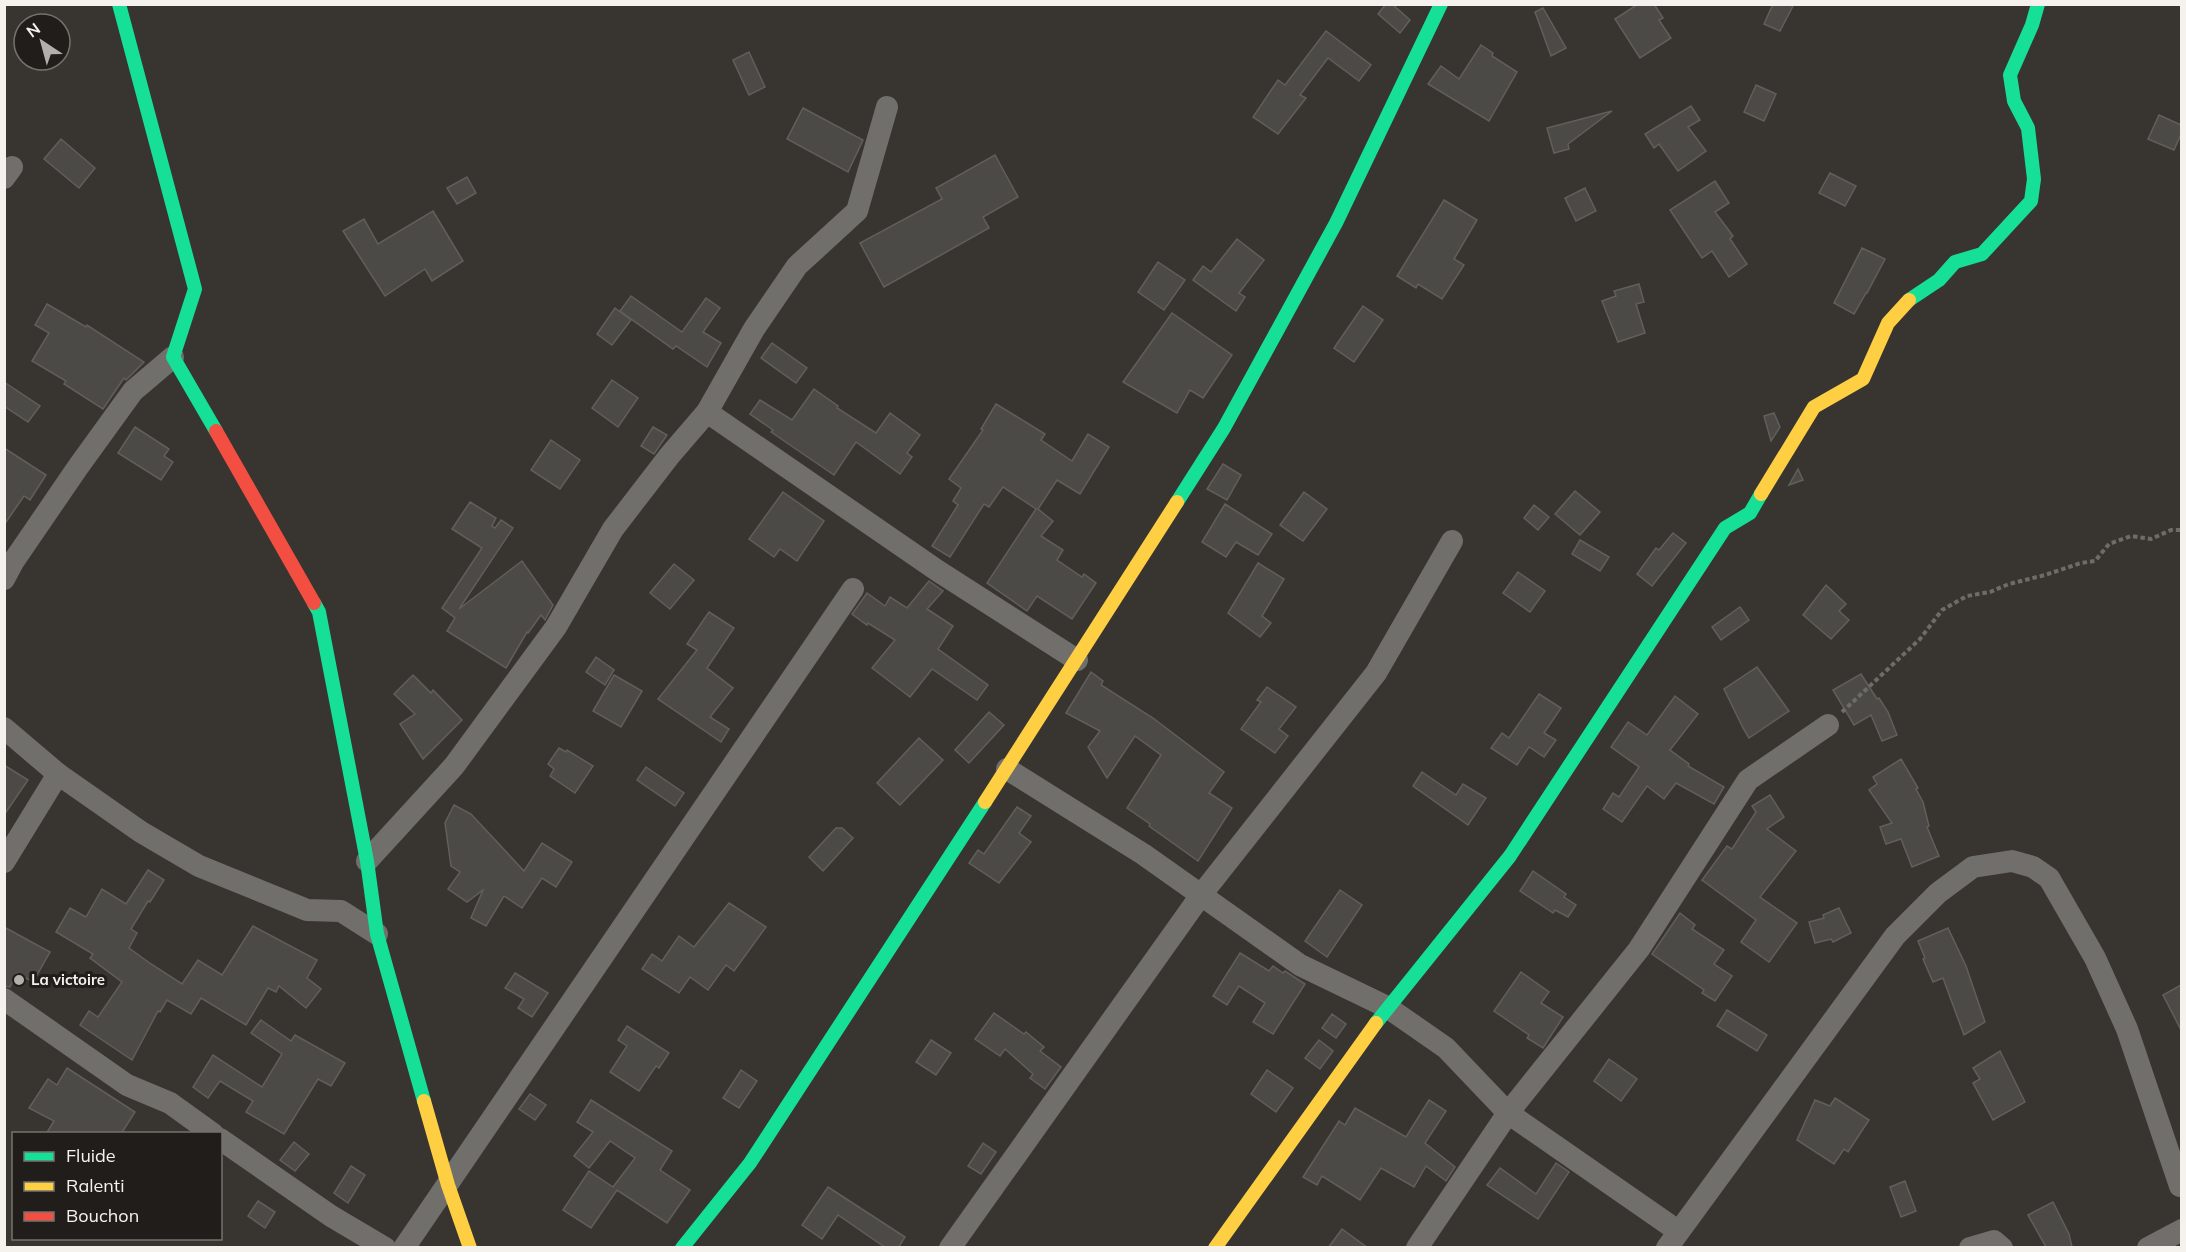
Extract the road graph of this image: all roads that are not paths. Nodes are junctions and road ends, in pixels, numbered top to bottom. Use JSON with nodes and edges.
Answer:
{"nodes":[{"id":1,"x":119,"y":4,"type":"edge"},
{"id":2,"x":1441,"y":4,"type":"edge"},
{"id":3,"x":2038,"y":4,"type":"edge"},
{"id":4,"x":887,"y":107,"type":"dead end"},
{"id":5,"x":173,"y":357,"type":"junction"},
{"id":6,"x":707,"y":412,"type":"junction"},
{"id":7,"x":1452,"y":541,"type":"dead end"},
{"id":8,"x":4,"y":579,"type":"edge"},
{"id":9,"x":854,"y":589,"type":"dead end"},
{"id":10,"x":1077,"y":660,"type":"junction"},
{"id":11,"x":1828,"y":725,"type":"road end"},
{"id":12,"x":4,"y":728,"type":"edge"},
{"id":13,"x":1007,"y":769,"type":"junction"},
{"id":14,"x":58,"y":774,"type":"junction"},
{"id":15,"x":367,"y":861,"type":"junction"},
{"id":16,"x":4,"y":862,"type":"edge"},
{"id":17,"x":1201,"y":895,"type":"junction"},
{"id":18,"x":377,"y":934,"type":"junction"},
{"id":19,"x":4,"y":999,"type":"edge"},
{"id":20,"x":1387,"y":1007,"type":"junction"},
{"id":21,"x":1508,"y":1113,"type":"junction"},
{"id":22,"x":210,"y":1132,"type":"edge"},
{"id":23,"x":222,"y":1140,"type":"edge"},
{"id":24,"x":448,"y":1185,"type":"junction"},
{"id":25,"x":2181,"y":1190,"type":"edge"},
{"id":26,"x":2181,"y":1230,"type":"edge"},
{"id":27,"x":1672,"y":1239,"type":"edge"},
{"id":28,"x":385,"y":1248,"type":"edge"},
{"id":29,"x":404,"y":1248,"type":"edge"},
{"id":30,"x":470,"y":1248,"type":"edge"},
{"id":31,"x":682,"y":1248,"type":"edge"},
{"id":32,"x":950,"y":1248,"type":"edge"},
{"id":33,"x":1215,"y":1248,"type":"edge"},
{"id":34,"x":1417,"y":1248,"type":"edge"},
{"id":35,"x":1971,"y":1248,"type":"edge"},
{"id":36,"x":2002,"y":1248,"type":"edge"},
{"id":37,"x":2148,"y":1248,"type":"edge"}],
"edges":[{"from":1,"to":5,"type":"street"},
{"from":2,"to":10,"type":"street"},
{"from":3,"to":20,"type":"street"},
{"from":4,"to":6,"type":"street"},
{"from":5,"to":8,"type":"street"},
{"from":5,"to":15,"type":"street"},
{"from":6,"to":10,"type":"street"},
{"from":6,"to":15,"type":"street"},
{"from":7,"to":17,"type":"street"},
{"from":9,"to":24,"type":"street"},
{"from":10,"to":13,"type":"street"},
{"from":11,"to":21,"type":"street"},
{"from":12,"to":14,"type":"street"},
{"from":13,"to":17,"type":"street"},
{"from":13,"to":31,"type":"street"},
{"from":14,"to":16,"type":"street"},
{"from":14,"to":18,"type":"street"},
{"from":15,"to":18,"type":"street"},
{"from":17,"to":20,"type":"street"},
{"from":17,"to":32,"type":"street"},
{"from":18,"to":24,"type":"street"},
{"from":19,"to":22,"type":"street"},
{"from":20,"to":21,"type":"street"},
{"from":20,"to":33,"type":"street"},
{"from":21,"to":27,"type":"street"},
{"from":21,"to":34,"type":"street"},
{"from":23,"to":28,"type":"street"},
{"from":24,"to":29,"type":"street"},
{"from":24,"to":30,"type":"street"},
{"from":25,"to":27,"type":"street"},
{"from":26,"to":37,"type":"street"},
{"from":35,"to":36,"type":"street"}]}
